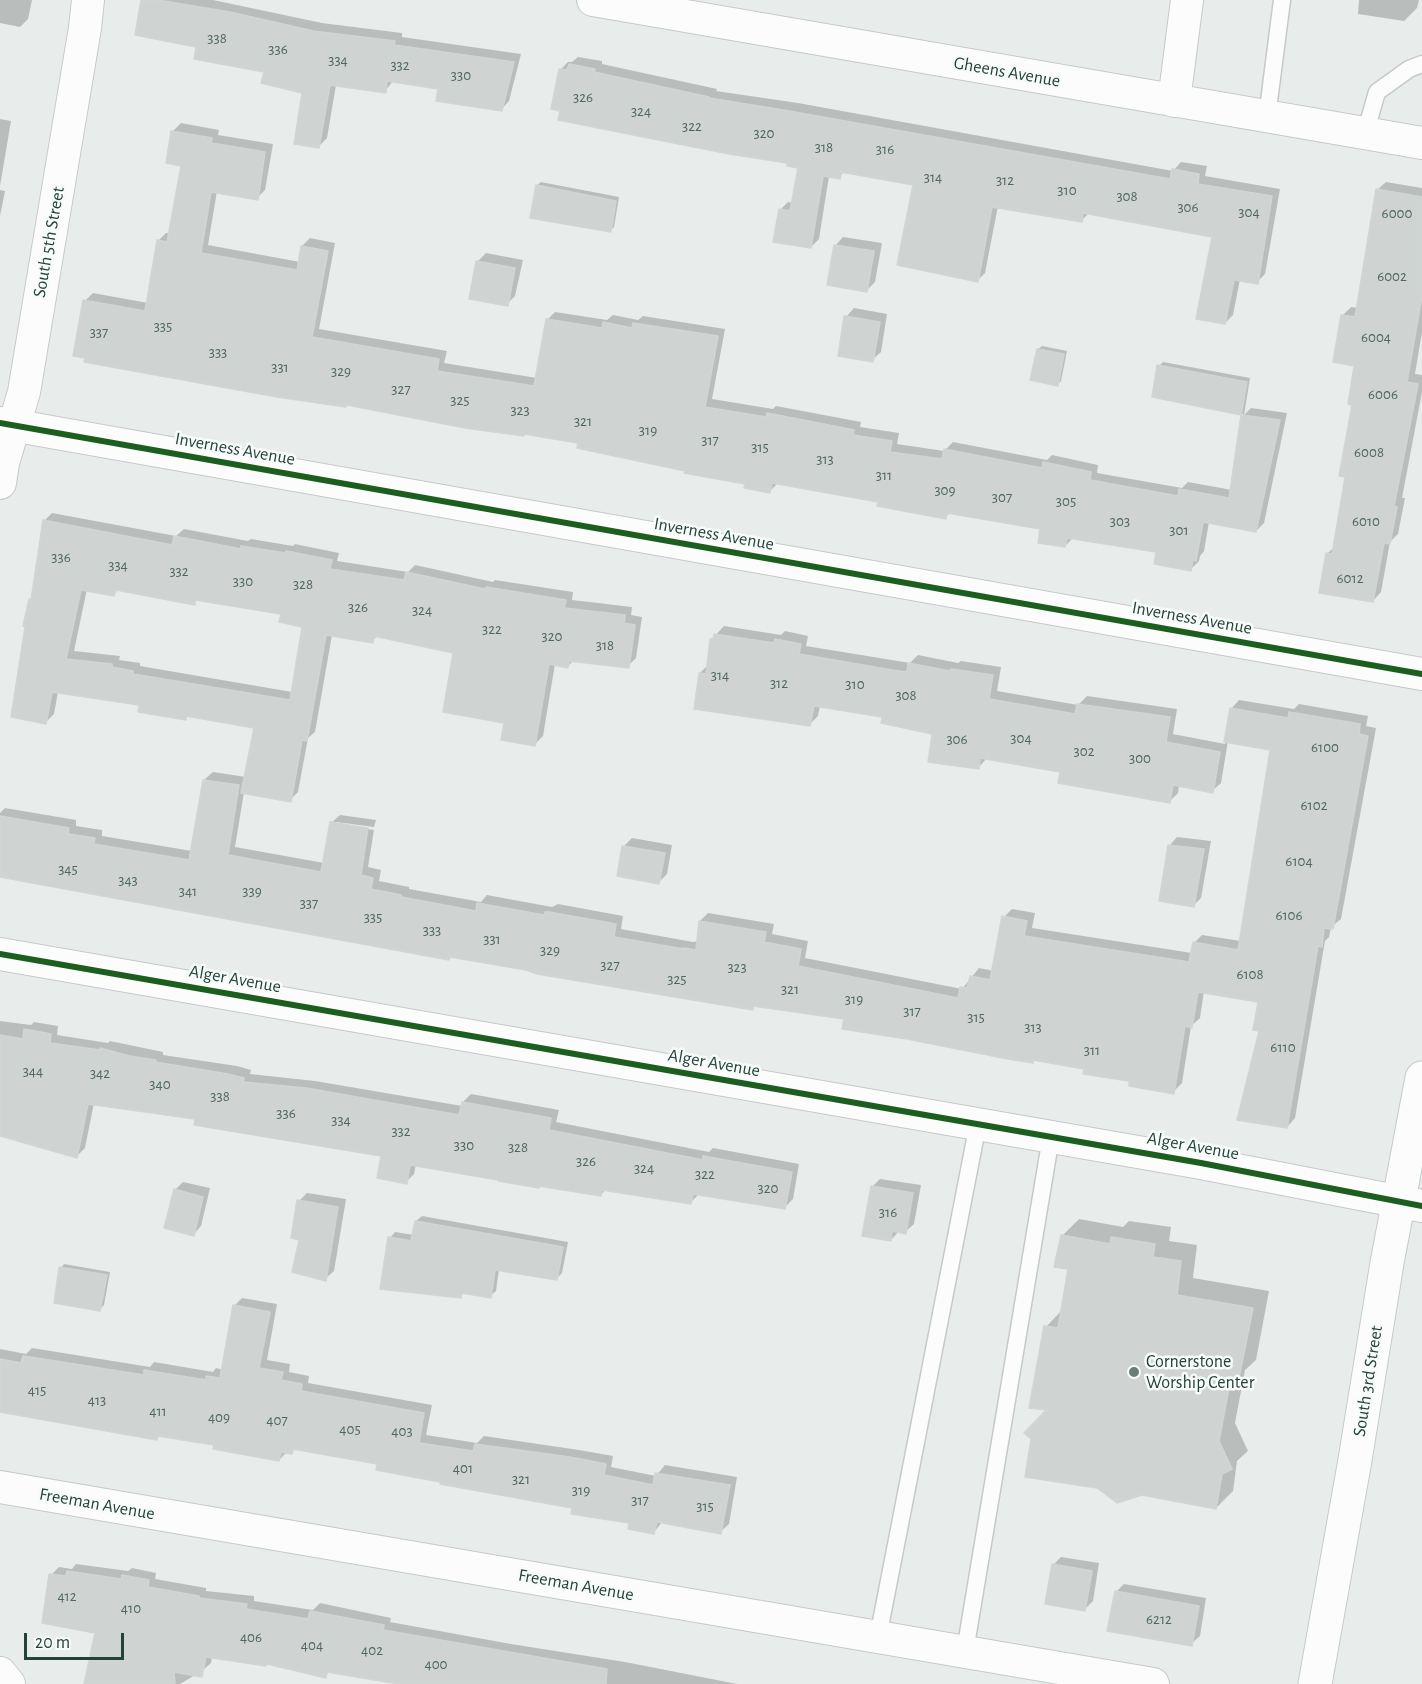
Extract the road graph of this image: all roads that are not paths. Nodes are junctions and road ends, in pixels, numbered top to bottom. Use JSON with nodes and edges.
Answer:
{"nodes":[{"id":1,"x":88,"y":0,"type":"edge"},
{"id":2,"x":593,"y":0,"type":"edge"},
{"id":3,"x":1187,"y":0,"type":"edge"},
{"id":4,"x":1282,"y":0,"type":"edge"},
{"id":5,"x":1422,"y":64,"type":"edge"},
{"id":6,"x":1174,"y":101,"type":"junction"},
{"id":7,"x":1267,"y":117,"type":"junction"},
{"id":8,"x":1365,"y":134,"type":"junction"},
{"id":9,"x":1422,"y":143,"type":"edge"},
{"id":10,"x":7,"y":424,"type":"edge"},
{"id":11,"x":0,"y":483,"type":"edge"},
{"id":12,"x":1422,"y":674,"type":"edge"},
{"id":13,"x":0,"y":954,"type":"edge"},
{"id":14,"x":1422,"y":1078,"type":"edge"},
{"id":15,"x":978,"y":1124,"type":"junction"},
{"id":16,"x":1051,"y":1137,"type":"junction"},
{"id":17,"x":1411,"y":1203,"type":"edge"},
{"id":18,"x":0,"y":1487,"type":"edge"},
{"id":19,"x":878,"y":1637,"type":"junction"},
{"id":20,"x":965,"y":1651,"type":"junction"},
{"id":21,"x":0,"y":1673,"type":"edge"},
{"id":22,"x":9,"y":1684,"type":"edge"},
{"id":23,"x":1153,"y":1684,"type":"edge"},
{"id":24,"x":1315,"y":1684,"type":"edge"}],
"edges":[{"from":1,"to":10,"type":"street","name":"South 5th Street"},
{"from":2,"to":6,"type":"street","name":"Gheens Avenue"},
{"from":3,"to":6,"type":"street"},
{"from":4,"to":7,"type":"lane"},
{"from":5,"to":8,"type":"lane"},
{"from":6,"to":7,"type":"street","name":"Gheens Avenue"},
{"from":7,"to":8,"type":"street","name":"Gheens Avenue"},
{"from":8,"to":9,"type":"street","name":"Gheens Avenue"},
{"from":10,"to":11,"type":"street","name":"South 5th Street"},
{"from":10,"to":12,"type":"street","name":"Inverness Avenue"},
{"from":13,"to":15,"type":"street","name":"Alger Avenue"},
{"from":14,"to":17,"type":"street","name":"South 3rd Street"},
{"from":15,"to":16,"type":"street","name":"Alger Avenue"},
{"from":15,"to":19,"type":"lane"},
{"from":16,"to":17,"type":"street","name":"Alger Avenue"},
{"from":16,"to":20,"type":"lane"},
{"from":17,"to":24,"type":"street","name":"South 3rd Street"},
{"from":18,"to":19,"type":"street","name":"Freeman Avenue"},
{"from":19,"to":20,"type":"street","name":"Freeman Avenue"},
{"from":20,"to":23,"type":"street","name":"Freeman Avenue"},
{"from":21,"to":22,"type":"street"}]}
